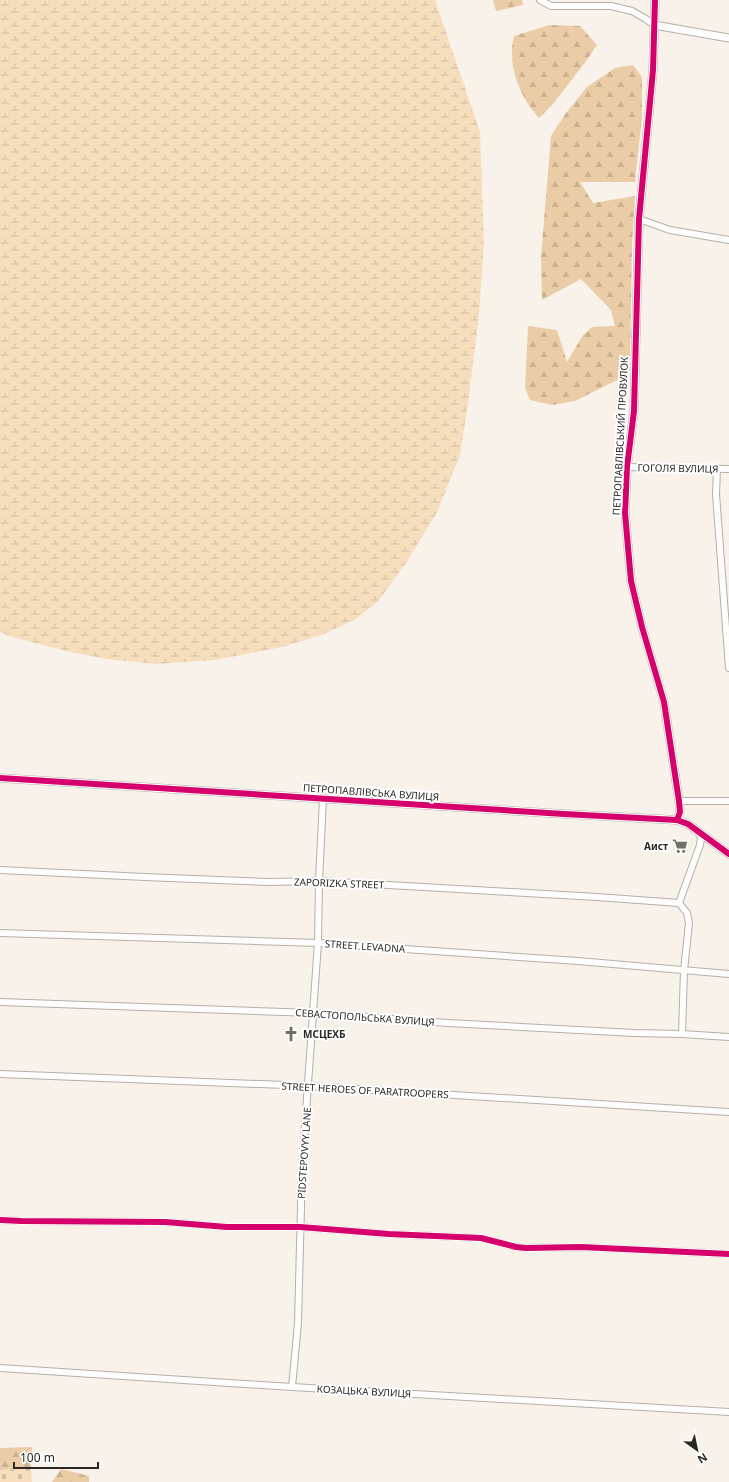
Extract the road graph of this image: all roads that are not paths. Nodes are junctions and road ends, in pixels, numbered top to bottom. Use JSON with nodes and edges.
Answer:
{"nodes":[{"id":1,"x":540,"y":0,"type":"edge"},
{"id":2,"x":603,"y":0,"type":"edge"},
{"id":3,"x":655,"y":0,"type":"edge"},
{"id":4,"x":611,"y":6,"type":"junction"},
{"id":5,"x":654,"y":24,"type":"junction"},
{"id":6,"x":729,"y":38,"type":"edge"},
{"id":7,"x":639,"y":219,"type":"junction"},
{"id":8,"x":729,"y":240,"type":"edge"},
{"id":9,"x":627,"y":467,"type":"junction"},
{"id":10,"x":717,"y":468,"type":"junction"},
{"id":11,"x":729,"y":469,"type":"edge"},
{"id":12,"x":729,"y":668,"type":"edge"},
{"id":13,"x":0,"y":778,"type":"edge"},
{"id":14,"x":323,"y":798,"type":"junction"},
{"id":15,"x":679,"y":801,"type":"junction"},
{"id":16,"x":729,"y":801,"type":"edge"},
{"id":17,"x":677,"y":820,"type":"junction"},
{"id":18,"x":698,"y":831,"type":"junction"},
{"id":19,"x":729,"y":854,"type":"edge"},
{"id":20,"x":0,"y":870,"type":"edge"},
{"id":21,"x":319,"y":881,"type":"junction"},
{"id":22,"x":679,"y":902,"type":"junction"},
{"id":23,"x":0,"y":933,"type":"edge"},
{"id":24,"x":318,"y":943,"type":"junction"},
{"id":25,"x":684,"y":970,"type":"junction"},
{"id":26,"x":729,"y":974,"type":"edge"},
{"id":27,"x":0,"y":1002,"type":"edge"},
{"id":28,"x":314,"y":1013,"type":"junction"},
{"id":29,"x":682,"y":1034,"type":"junction"},
{"id":30,"x":729,"y":1037,"type":"edge"},
{"id":31,"x":0,"y":1074,"type":"edge"},
{"id":32,"x":309,"y":1086,"type":"junction"},
{"id":33,"x":729,"y":1112,"type":"edge"},
{"id":34,"x":0,"y":1220,"type":"edge"},
{"id":35,"x":300,"y":1227,"type":"junction"},
{"id":36,"x":729,"y":1254,"type":"edge"},
{"id":37,"x":0,"y":1368,"type":"edge"},
{"id":38,"x":292,"y":1387,"type":"junction"},
{"id":39,"x":729,"y":1412,"type":"edge"}],
"edges":[{"from":1,"to":4,"type":"street"},
{"from":2,"to":4,"type":"street"},
{"from":3,"to":5,"type":"street","name":"ПЕТРОПАВЛІВСЬКИЙ ПРОВУЛОК"},
{"from":4,"to":5,"type":"street"},
{"from":5,"to":6,"type":"street"},
{"from":5,"to":7,"type":"street","name":"ПЕТРОПАВЛІВСЬКИЙ ПРОВУЛОК"},
{"from":7,"to":8,"type":"street"},
{"from":7,"to":9,"type":"street","name":"ПЕТРОПАВЛІВСЬКИЙ ПРОВУЛОК"},
{"from":9,"to":10,"type":"street","name":"ГОГОЛЯ ВУЛИЦЯ"},
{"from":9,"to":15,"type":"street","name":"ПЕТРОПАВЛІВСЬКИЙ ПРОВУЛОК"},
{"from":10,"to":11,"type":"street","name":"ГОГОЛЯ ВУЛИЦЯ"},
{"from":10,"to":12,"type":"street"},
{"from":13,"to":14,"type":"street","name":"ПЕТРОПАВЛІВСЬКА ВУЛИЦЯ"},
{"from":14,"to":17,"type":"street","name":"ПЕТРОПАВЛІВСЬКА ВУЛИЦЯ"},
{"from":14,"to":21,"type":"street","name":"PIDSTEPOVYY LANE"},
{"from":15,"to":16,"type":"street"},
{"from":15,"to":17,"type":"street","name":"ПЕТРОПАВЛІВСЬКИЙ ПРОВУЛОК"},
{"from":17,"to":18,"type":"street","name":"ПЕТРОПАВЛІВСЬКА ВУЛИЦЯ"},
{"from":18,"to":19,"type":"street","name":"ПЕТРОПАВЛІВСЬКА ВУЛИЦЯ"},
{"from":18,"to":22,"type":"street"},
{"from":20,"to":21,"type":"street","name":"ZAPORIZKA STREET"},
{"from":21,"to":22,"type":"street","name":"ZAPORIZKA STREET"},
{"from":21,"to":24,"type":"street","name":"PIDSTEPOVYY LANE"},
{"from":22,"to":25,"type":"street"},
{"from":23,"to":24,"type":"street","name":"STREET LEVADNA"},
{"from":24,"to":25,"type":"street","name":"STREET LEVADNA"},
{"from":24,"to":28,"type":"street","name":"PIDSTEPOVYY LANE"},
{"from":25,"to":26,"type":"street","name":"STREET LEVADNA"},
{"from":25,"to":29,"type":"street"},
{"from":27,"to":28,"type":"street","name":"СЕВАСТОПОЛЬСЬКА ВУЛИЦЯ"},
{"from":28,"to":29,"type":"street","name":"СЕВАСТОПОЛЬСЬКА ВУЛИЦЯ"},
{"from":28,"to":32,"type":"street","name":"PIDSTEPOVYY LANE"},
{"from":29,"to":30,"type":"street","name":"СЕВАСТОПОЛЬСЬКА ВУЛИЦЯ"},
{"from":31,"to":32,"type":"street","name":"STREET HEROES OF PARATROOPERS"},
{"from":32,"to":33,"type":"street","name":"STREET HEROES OF PARATROOPERS"},
{"from":32,"to":35,"type":"street","name":"PIDSTEPOVYY LANE"},
{"from":34,"to":35,"type":"street"},
{"from":35,"to":36,"type":"street"},
{"from":35,"to":38,"type":"street","name":"PIDSTEPOVYY LANE"},
{"from":37,"to":38,"type":"street","name":"КОЗАЦЬКА ВУЛИЦЯ"},
{"from":38,"to":39,"type":"street","name":"КОЗАЦЬКА ВУЛИЦЯ"}]}
